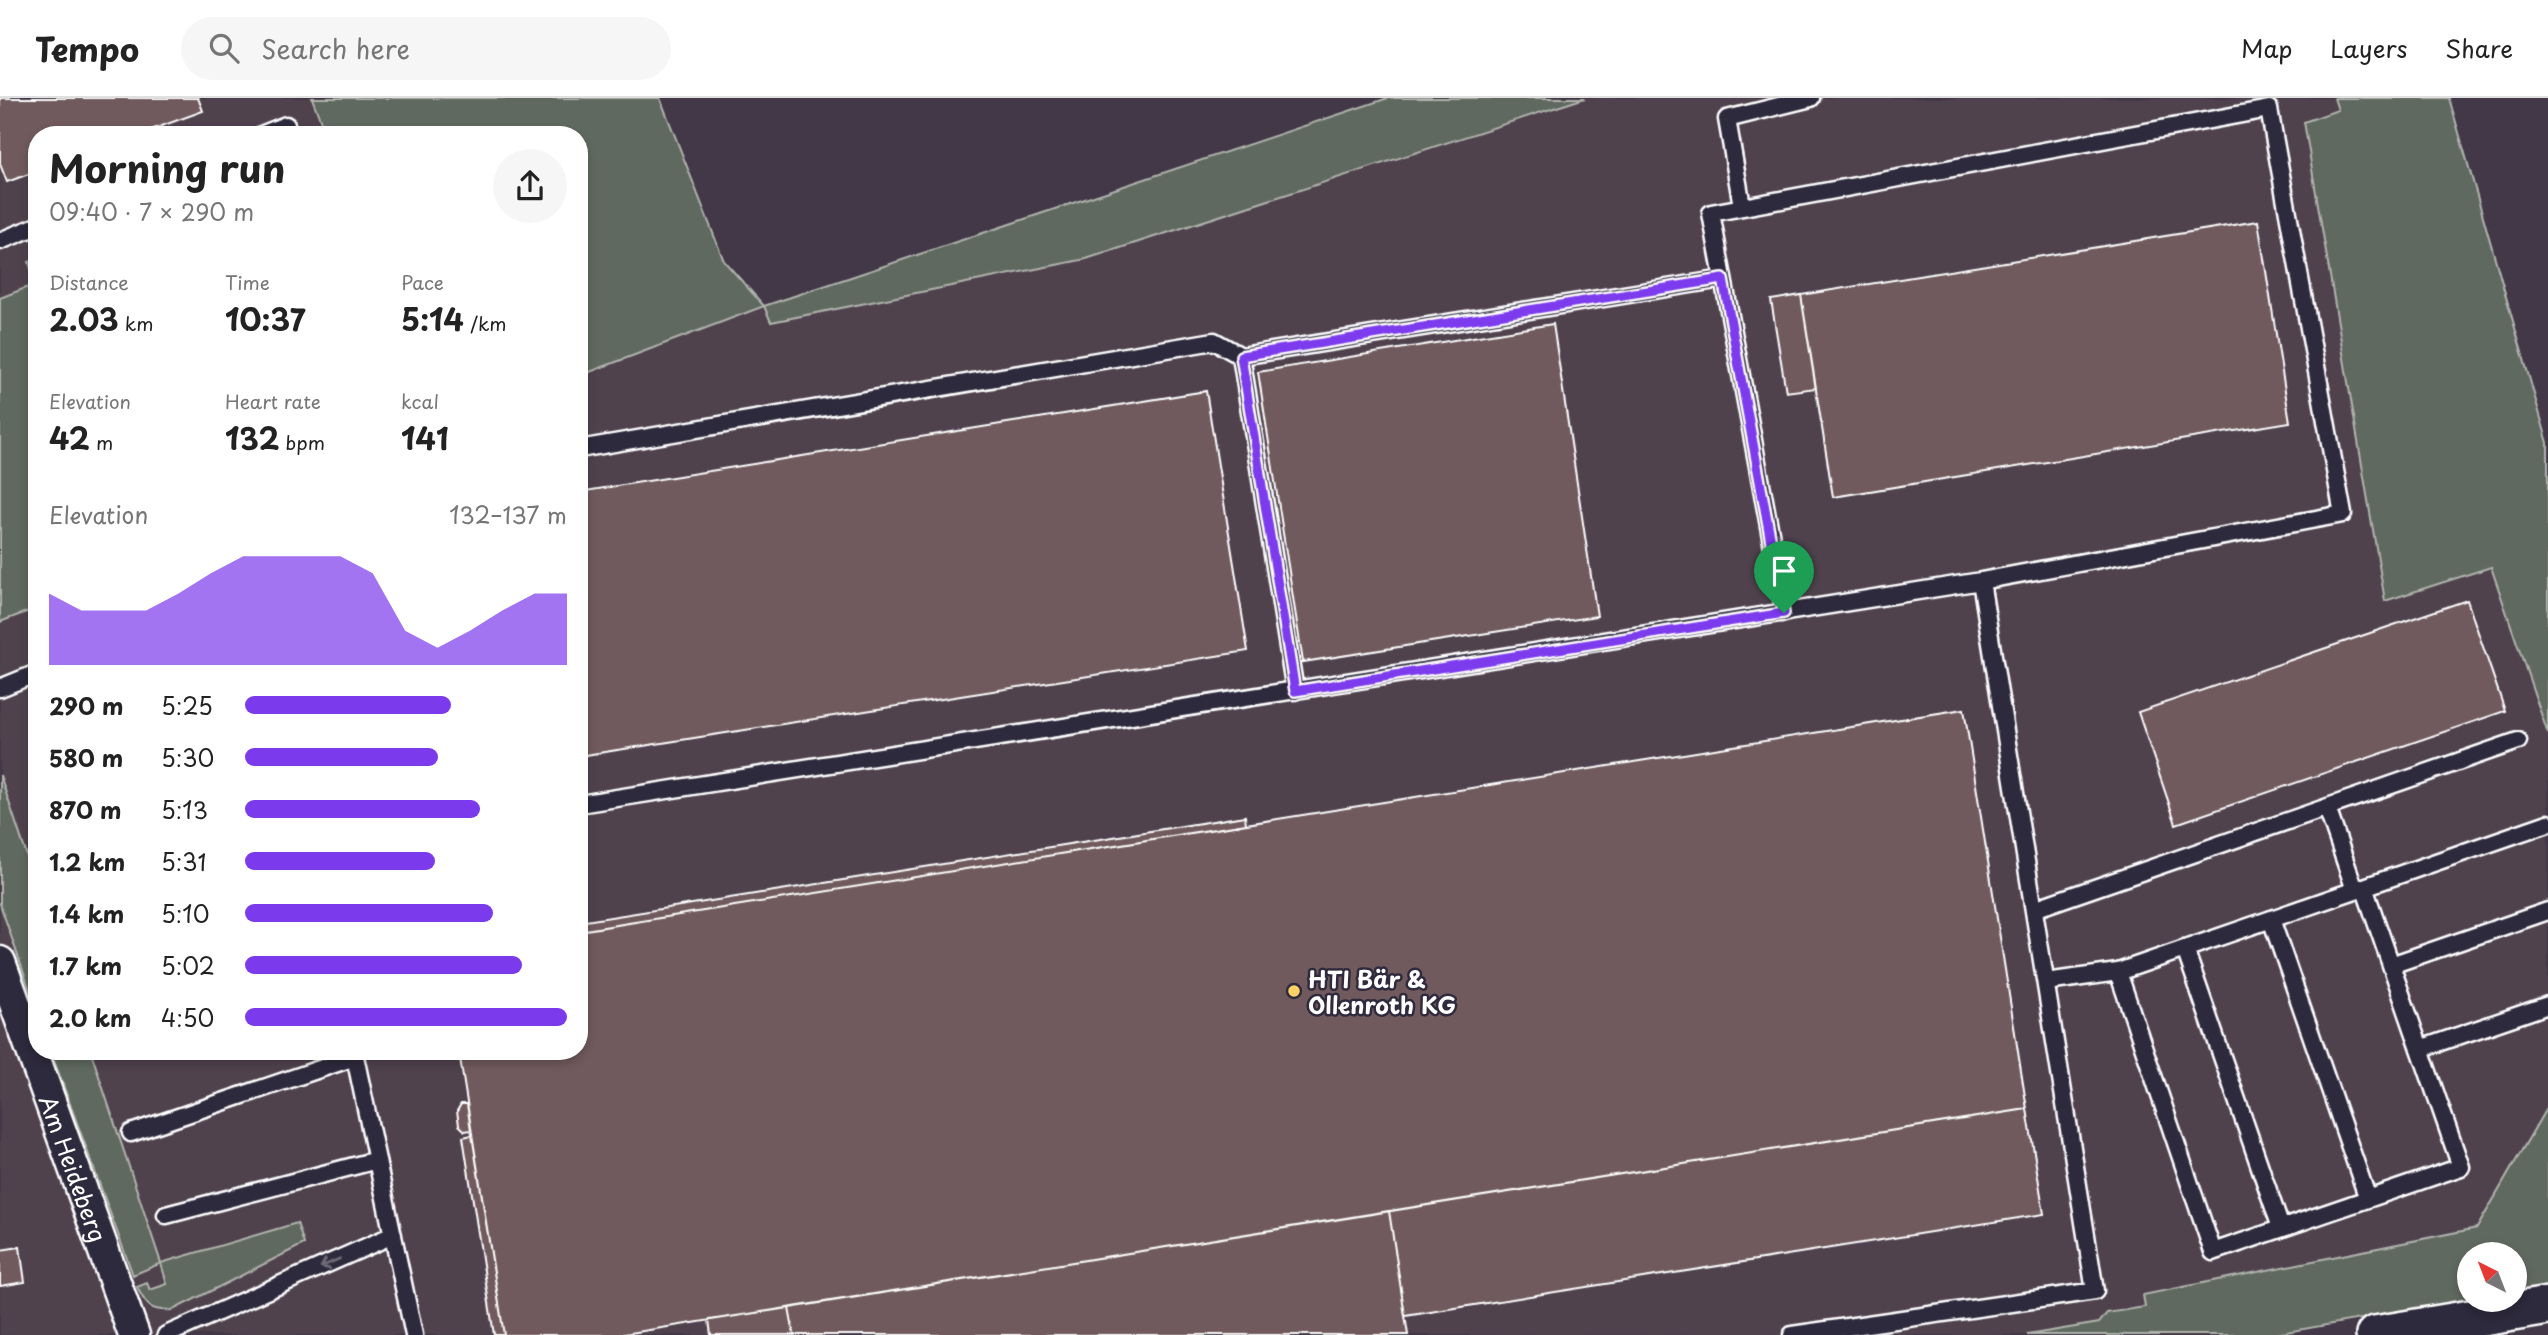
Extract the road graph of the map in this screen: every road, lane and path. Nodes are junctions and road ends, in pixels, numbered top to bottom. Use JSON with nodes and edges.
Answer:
{"nodes":[{"id":1,"x":1811,"y":98,"type":"edge"},
{"id":2,"x":2241,"y":106,"type":"edge"},
{"id":3,"x":1742,"y":206,"type":"junction"},
{"id":4,"x":28,"y":230,"type":"edge"},
{"id":5,"x":0,"y":241,"type":"edge"},
{"id":6,"x":1723,"y":279,"type":"junction"},
{"id":7,"x":1241,"y":356,"type":"junction"},
{"id":8,"x":588,"y":447,"type":"edge"},
{"id":9,"x":1981,"y":581,"type":"junction"},
{"id":10,"x":1784,"y":613,"type":"junction"},
{"id":11,"x":28,"y":677,"type":"edge"},
{"id":12,"x":0,"y":688,"type":"edge"},
{"id":13,"x":1295,"y":691,"type":"junction"},
{"id":14,"x":2518,"y":741,"type":"dead end"},
{"id":15,"x":588,"y":803,"type":"edge"},
{"id":16,"x":2327,"y":808,"type":"junction"},
{"id":17,"x":2548,"y":823,"type":"edge"},
{"id":18,"x":2360,"y":888,"type":"junction"},
{"id":19,"x":2034,"y":909,"type":"junction"},
{"id":20,"x":2548,"y":911,"type":"edge"},
{"id":21,"x":2271,"y":919,"type":"junction"},
{"id":22,"x":2185,"y":949,"type":"junction"},
{"id":23,"x":0,"y":962,"type":"edge"},
{"id":24,"x":2391,"y":965,"type":"junction"},
{"id":25,"x":2118,"y":972,"type":"junction"},
{"id":26,"x":2046,"y":982,"type":"junction"},
{"id":27,"x":2548,"y":1005,"type":"edge"},
{"id":28,"x":28,"y":1040,"type":"edge"},
{"id":29,"x":2420,"y":1049,"type":"junction"},
{"id":30,"x":35,"y":1060,"type":"edge"},
{"id":31,"x":337,"y":1060,"type":"edge"},
{"id":32,"x":355,"y":1060,"type":"edge"},
{"id":33,"x":131,"y":1133,"type":"dead end"},
{"id":34,"x":377,"y":1160,"type":"junction"},
{"id":35,"x":2368,"y":1199,"type":"junction"},
{"id":36,"x":166,"y":1215,"type":"dead end"},
{"id":37,"x":2281,"y":1228,"type":"junction"},
{"id":38,"x":393,"y":1235,"type":"junction"},
{"id":39,"x":2548,"y":1306,"type":"edge"},
{"id":40,"x":134,"y":1335,"type":"edge"},
{"id":41,"x":166,"y":1335,"type":"edge"},
{"id":42,"x":414,"y":1335,"type":"edge"},
{"id":43,"x":1792,"y":1335,"type":"edge"},
{"id":44,"x":2375,"y":1335,"type":"edge"}],
"edges":[{"from":1,"to":3,"type":"lane"},
{"from":2,"to":3,"type":"lane"},
{"from":2,"to":9,"type":"lane"},
{"from":3,"to":6,"type":"lane"},
{"from":4,"to":5,"type":"lane"},
{"from":6,"to":7,"type":"lane"},
{"from":6,"to":10,"type":"lane"},
{"from":7,"to":8,"type":"lane"},
{"from":7,"to":13,"type":"lane"},
{"from":9,"to":10,"type":"lane"},
{"from":9,"to":19,"type":"lane"},
{"from":10,"to":13,"type":"lane"},
{"from":11,"to":12,"type":"lane"},
{"from":13,"to":15,"type":"lane"},
{"from":14,"to":16,"type":"lane"},
{"from":16,"to":18,"type":"lane"},
{"from":16,"to":19,"type":"lane"},
{"from":17,"to":18,"type":"lane"},
{"from":18,"to":21,"type":"lane"},
{"from":18,"to":24,"type":"lane"},
{"from":19,"to":26,"type":"lane"},
{"from":20,"to":24,"type":"lane"},
{"from":21,"to":22,"type":"lane"},
{"from":21,"to":35,"type":"lane"},
{"from":22,"to":25,"type":"lane"},
{"from":22,"to":37,"type":"lane"},
{"from":23,"to":28,"type":"street","name":"Am Heideberg"},
{"from":24,"to":29,"type":"lane"},
{"from":25,"to":26,"type":"lane"},
{"from":25,"to":37,"type":"lane"},
{"from":26,"to":43,"type":"lane"},
{"from":27,"to":29,"type":"lane"},
{"from":29,"to":35,"type":"lane"},
{"from":30,"to":40,"type":"street","name":"Am Heideberg"},
{"from":31,"to":33,"type":"lane"},
{"from":32,"to":34,"type":"lane"},
{"from":34,"to":36,"type":"lane"},
{"from":34,"to":38,"type":"lane"},
{"from":35,"to":37,"type":"lane"},
{"from":38,"to":41,"type":"lane","one_way":true},
{"from":38,"to":42,"type":"lane"},
{"from":39,"to":44,"type":"street"}]}
